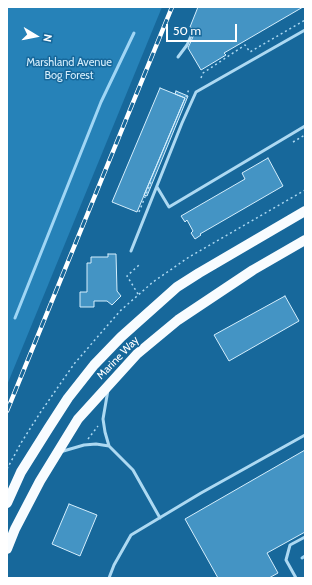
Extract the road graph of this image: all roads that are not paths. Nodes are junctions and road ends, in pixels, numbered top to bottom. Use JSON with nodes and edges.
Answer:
{"nodes":[{"id":1,"x":194,"y":29,"type":"dead end"},
{"id":2,"x":305,"y":30,"type":"edge"},
{"id":3,"x":178,"y":58,"type":"dead end"},
{"id":4,"x":305,"y":126,"type":"edge"},
{"id":5,"x":157,"y":187,"type":"junction"},
{"id":6,"x":305,"y":211,"type":"edge"},
{"id":7,"x":305,"y":240,"type":"edge"},
{"id":8,"x":131,"y":251,"type":"dead end"},
{"id":9,"x":109,"y":385,"type":"junction"},
{"id":10,"x":305,"y":435,"type":"edge"},
{"id":11,"x":109,"y":446,"type":"junction"},
{"id":12,"x":57,"y":453,"type":"junction"},
{"id":13,"x":7,"y":502,"type":"edge"},
{"id":14,"x":160,"y":518,"type":"junction"},
{"id":15,"x":305,"y":537,"type":"edge"},
{"id":16,"x":7,"y":549,"type":"edge"},
{"id":17,"x":109,"y":578,"type":"edge"},
{"id":18,"x":296,"y":578,"type":"edge"}],
"edges":[{"from":1,"to":3,"type":"lane"},
{"from":2,"to":5,"type":"lane"},
{"from":4,"to":5,"type":"lane"},
{"from":5,"to":8,"type":"lane"},
{"from":6,"to":13,"type":"main road","name":"Marine Way"},
{"from":7,"to":9,"type":"main road","name":"Marine Way"},
{"from":9,"to":11,"type":"lane"},
{"from":9,"to":12,"type":"main road","name":"Marine Way"},
{"from":10,"to":14,"type":"lane"},
{"from":11,"to":12,"type":"lane"},
{"from":11,"to":14,"type":"lane"},
{"from":12,"to":16,"type":"main road","name":"Marine Way"},
{"from":14,"to":17,"type":"lane"},
{"from":15,"to":18,"type":"lane"}]}
